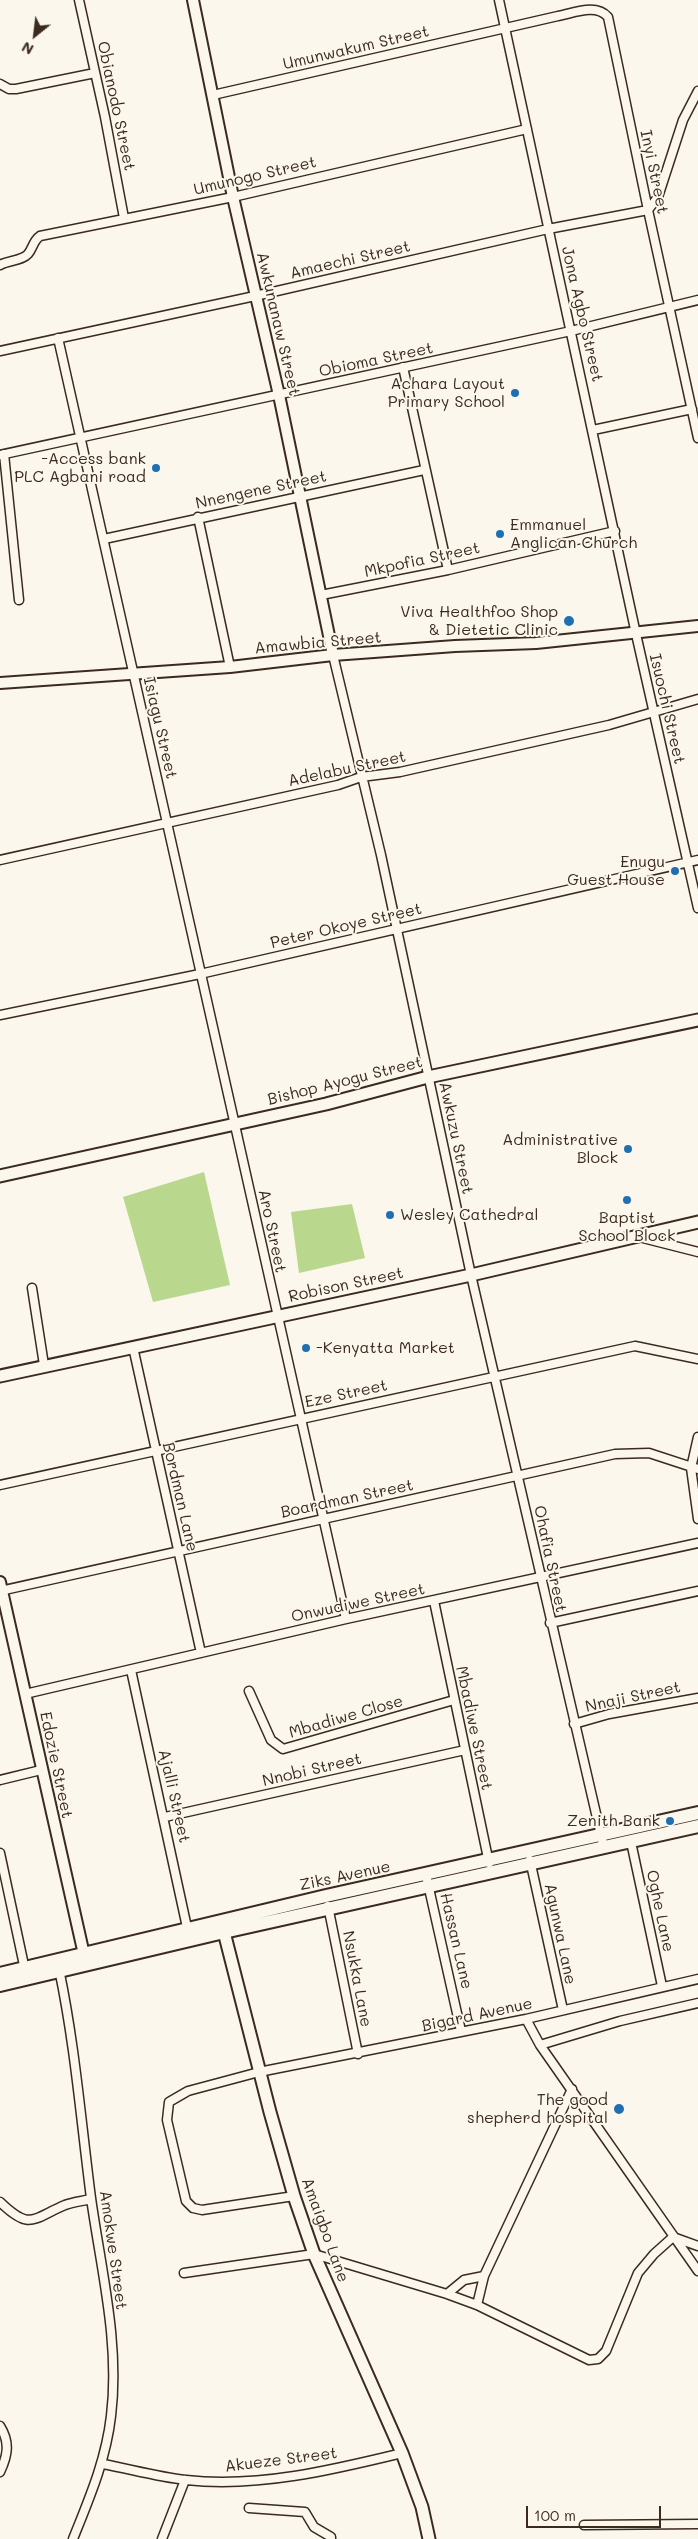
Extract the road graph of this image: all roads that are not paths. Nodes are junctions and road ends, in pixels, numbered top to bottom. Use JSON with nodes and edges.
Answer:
{"nodes":[{"id":1,"x":79,"y":0,"type":"edge"},
{"id":2,"x":193,"y":0,"type":"edge"},
{"id":3,"x":499,"y":0,"type":"edge"},
{"id":4,"x":505,"y":30,"type":"junction"},
{"id":5,"x":95,"y":73,"type":"junction"},
{"id":6,"x":0,"y":84,"type":"edge"},
{"id":7,"x":698,"y":92,"type":"edge"},
{"id":8,"x":213,"y":95,"type":"junction"},
{"id":9,"x":527,"y":129,"type":"junction"},
{"id":10,"x":233,"y":197,"type":"junction"},
{"id":11,"x":648,"y":210,"type":"junction"},
{"id":12,"x":124,"y":218,"type":"junction"},
{"id":13,"x":548,"y":229,"type":"junction"},
{"id":14,"x":0,"y":265,"type":"edge"},
{"id":15,"x":255,"y":296,"type":"junction"},
{"id":16,"x":698,"y":300,"type":"edge"},
{"id":17,"x":670,"y":306,"type":"junction"},
{"id":18,"x":571,"y":331,"type":"junction"},
{"id":19,"x":58,"y":338,"type":"junction"},
{"id":20,"x":0,"y":351,"type":"edge"},
{"id":21,"x":403,"y":368,"type":"junction"},
{"id":22,"x":279,"y":395,"type":"junction"},
{"id":23,"x":692,"y":409,"type":"junction"},
{"id":24,"x":593,"y":430,"type":"junction"},
{"id":25,"x":698,"y":438,"type":"edge"},
{"id":26,"x":80,"y":439,"type":"junction"},
{"id":27,"x":2,"y":455,"type":"edge"},
{"id":28,"x":424,"y":470,"type":"junction"},
{"id":29,"x":300,"y":496,"type":"junction"},
{"id":30,"x":198,"y":517,"type":"junction"},
{"id":31,"x":615,"y":530,"type":"junction"},
{"id":32,"x":104,"y":538,"type":"junction"},
{"id":33,"x":448,"y":570,"type":"junction"},
{"id":34,"x":321,"y":595,"type":"junction"},
{"id":35,"x":19,"y":600,"type":"dead end"},
{"id":36,"x":698,"y":626,"type":"edge"},
{"id":37,"x":636,"y":634,"type":"junction"},
{"id":38,"x":333,"y":655,"type":"junction"},
{"id":39,"x":230,"y":667,"type":"junction"},
{"id":40,"x":133,"y":673,"type":"junction"},
{"id":41,"x":0,"y":683,"type":"edge"},
{"id":42,"x":698,"y":699,"type":"edge"},
{"id":43,"x":654,"y":710,"type":"junction"},
{"id":44,"x":361,"y":777,"type":"junction"},
{"id":45,"x":168,"y":823,"type":"junction"},
{"id":46,"x":0,"y":860,"type":"edge"},
{"id":47,"x":698,"y":860,"type":"edge"},
{"id":48,"x":688,"y":864,"type":"junction"},
{"id":49,"x":698,"y":871,"type":"edge"},
{"id":50,"x":698,"y":908,"type":"edge"},
{"id":51,"x":396,"y":928,"type":"junction"},
{"id":52,"x":200,"y":974,"type":"junction"},
{"id":53,"x":0,"y":1015,"type":"edge"},
{"id":54,"x":698,"y":1020,"type":"edge"},
{"id":55,"x":428,"y":1077,"type":"junction"},
{"id":56,"x":235,"y":1123,"type":"junction"},
{"id":57,"x":0,"y":1176,"type":"edge"},
{"id":58,"x":698,"y":1222,"type":"edge"},
{"id":59,"x":636,"y":1236,"type":"junction"},
{"id":60,"x":698,"y":1252,"type":"edge"},
{"id":61,"x":471,"y":1275,"type":"junction"},
{"id":62,"x":32,"y":1288,"type":"dead end"},
{"id":63,"x":276,"y":1316,"type":"junction"},
{"id":64,"x":133,"y":1347,"type":"junction"},
{"id":65,"x":698,"y":1359,"type":"edge"},
{"id":66,"x":44,"y":1365,"type":"junction"},
{"id":67,"x":0,"y":1376,"type":"edge"},
{"id":68,"x":494,"y":1376,"type":"junction"},
{"id":69,"x":302,"y":1417,"type":"junction"},
{"id":70,"x":698,"y":1437,"type":"edge"},
{"id":71,"x":156,"y":1450,"type":"junction"},
{"id":72,"x":694,"y":1468,"type":"edge"},
{"id":73,"x":518,"y":1475,"type":"junction"},
{"id":74,"x":0,"y":1485,"type":"edge"},
{"id":75,"x":325,"y":1519,"type":"junction"},
{"id":76,"x":698,"y":1519,"type":"edge"},
{"id":77,"x":698,"y":1543,"type":"edge"},
{"id":78,"x":178,"y":1550,"type":"junction"},
{"id":79,"x":540,"y":1576,"type":"junction"},
{"id":80,"x":1,"y":1588,"type":"edge"},
{"id":81,"x":698,"y":1591,"type":"edge"},
{"id":82,"x":434,"y":1601,"type":"junction"},
{"id":83,"x":346,"y":1619,"type":"junction"},
{"id":84,"x":550,"y":1623,"type":"junction"},
{"id":85,"x":201,"y":1653,"type":"junction"},
{"id":86,"x":131,"y":1670,"type":"junction"},
{"id":87,"x":249,"y":1691,"type":"dead end"},
{"id":88,"x":25,"y":1694,"type":"junction"},
{"id":89,"x":698,"y":1698,"type":"edge"},
{"id":90,"x":454,"y":1700,"type":"junction"},
{"id":91,"x":574,"y":1724,"type":"junction"},
{"id":92,"x":465,"y":1750,"type":"junction"},
{"id":93,"x":41,"y":1770,"type":"junction"},
{"id":94,"x":0,"y":1780,"type":"edge"},
{"id":95,"x":698,"y":1812,"type":"edge"},
{"id":96,"x":165,"y":1817,"type":"junction"},
{"id":97,"x":698,"y":1826,"type":"edge"},
{"id":98,"x":602,"y":1842,"type":"junction"},
{"id":99,"x":630,"y":1842,"type":"junction"},
{"id":100,"x":0,"y":1853,"type":"edge"},
{"id":101,"x":529,"y":1858,"type":"junction"},
{"id":102,"x":490,"y":1866,"type":"junction"},
{"id":103,"x":428,"y":1881,"type":"junction"},
{"id":104,"x":326,"y":1896,"type":"junction"},
{"id":105,"x":329,"y":1910,"type":"junction"},
{"id":106,"x":222,"y":1927,"type":"junction"},
{"id":107,"x":189,"y":1934,"type":"junction"},
{"id":108,"x":84,"y":1959,"type":"junction"},
{"id":109,"x":58,"y":1965,"type":"junction"},
{"id":110,"x":26,"y":1973,"type":"junction"},
{"id":111,"x":0,"y":1974,"type":"edge"},
{"id":112,"x":698,"y":1979,"type":"edge"},
{"id":113,"x":0,"y":1985,"type":"edge"},
{"id":114,"x":662,"y":1986,"type":"junction"},
{"id":115,"x":698,"y":2003,"type":"edge"},
{"id":116,"x":562,"y":2010,"type":"junction"},
{"id":117,"x":526,"y":2019,"type":"junction"},
{"id":118,"x":462,"y":2031,"type":"junction"},
{"id":119,"x":540,"y":2044,"type":"junction"},
{"id":120,"x":358,"y":2054,"type":"junction"},
{"id":121,"x":260,"y":2072,"type":"junction"},
{"id":122,"x":572,"y":2089,"type":"junction"},
{"id":123,"x":294,"y":2196,"type":"junction"},
{"id":124,"x":91,"y":2199,"type":"junction"},
{"id":125,"x":0,"y":2202,"type":"edge"},
{"id":126,"x":673,"y":2237,"type":"junction"},
{"id":127,"x":698,"y":2246,"type":"edge"},
{"id":128,"x":314,"y":2254,"type":"junction"},
{"id":129,"x":698,"y":2271,"type":"edge"},
{"id":130,"x":184,"y":2272,"type":"dead end"},
{"id":131,"x":484,"y":2276,"type":"junction"},
{"id":132,"x":447,"y":2294,"type":"junction"},
{"id":133,"x":477,"y":2305,"type":"junction"},
{"id":134,"x":0,"y":2426,"type":"edge"},
{"id":135,"x":402,"y":2452,"type":"junction"},
{"id":136,"x":103,"y":2464,"type":"junction"},
{"id":137,"x":0,"y":2472,"type":"edge"},
{"id":138,"x":185,"y":2480,"type":"junction"},
{"id":139,"x":249,"y":2508,"type":"dead end"},
{"id":140,"x":698,"y":2524,"type":"edge"},
{"id":141,"x":584,"y":2525,"type":"dead end"},
{"id":142,"x":73,"y":2539,"type":"edge"},
{"id":143,"x":162,"y":2539,"type":"edge"},
{"id":144,"x":331,"y":2539,"type":"edge"},
{"id":145,"x":429,"y":2539,"type":"edge"}],
"edges":[{"from":1,"to":5,"type":"street","name":"Obianodo Street"},
{"from":2,"to":8,"type":"street","name":"Awkunanaw Street"},
{"from":3,"to":4,"type":"street","name":"Jona Agbo Street"},
{"from":4,"to":8,"type":"street","name":"Umunwakum Street"},
{"from":4,"to":9,"type":"street","name":"Jona Agbo Street"},
{"from":4,"to":11,"type":"street","name":"Inyi Street"},
{"from":5,"to":6,"type":"street"},
{"from":5,"to":12,"type":"street","name":"Obianodo Street"},
{"from":7,"to":11,"type":"street"},
{"from":8,"to":10,"type":"street","name":"Awkunanaw Street"},
{"from":9,"to":10,"type":"street","name":"Umunogo Street"},
{"from":9,"to":13,"type":"street","name":"Jona Agbo Street"},
{"from":10,"to":12,"type":"street","name":"Umunogo Street"},
{"from":10,"to":15,"type":"street","name":"Awkunanaw Street"},
{"from":11,"to":13,"type":"street","name":"Amaechi Street"},
{"from":11,"to":17,"type":"street","name":"Inyi Street"},
{"from":12,"to":14,"type":"street","name":"Umunogo Street"},
{"from":13,"to":15,"type":"street","name":"Amaechi Street"},
{"from":13,"to":18,"type":"street","name":"Jona Agbo Street"},
{"from":15,"to":19,"type":"street","name":"Amaechi Street"},
{"from":15,"to":22,"type":"street","name":"Awkunanaw Street"},
{"from":16,"to":17,"type":"street","name":"Obioma Street"},
{"from":17,"to":18,"type":"street","name":"Obioma Street"},
{"from":17,"to":23,"type":"street","name":"Inyi Street"},
{"from":18,"to":21,"type":"street","name":"Obioma Street"},
{"from":18,"to":24,"type":"street","name":"Jona Agbo Street"},
{"from":19,"to":20,"type":"street","name":"Amaechi Street"},
{"from":19,"to":26,"type":"street","name":"Isiagu Street"},
{"from":21,"to":22,"type":"street","name":"Obioma Street"},
{"from":21,"to":28,"type":"street"},
{"from":22,"to":26,"type":"street","name":"Obioma Street"},
{"from":22,"to":29,"type":"street","name":"Awkunanaw Street"},
{"from":23,"to":24,"type":"street"},
{"from":23,"to":25,"type":"street","name":"Inyi Street"},
{"from":24,"to":31,"type":"street","name":"Jona Agbo Street"},
{"from":26,"to":27,"type":"street","name":"Obioma Street"},
{"from":26,"to":32,"type":"street","name":"Isiagu Street"},
{"from":27,"to":35,"type":"street"},
{"from":28,"to":29,"type":"street","name":"Nnengene Street"},
{"from":28,"to":33,"type":"street"},
{"from":29,"to":30,"type":"street","name":"Nnengene Street"},
{"from":29,"to":34,"type":"street","name":"Awkunanaw Street"},
{"from":30,"to":32,"type":"street","name":"Nnengene Street"},
{"from":30,"to":39,"type":"street"},
{"from":31,"to":33,"type":"street","name":"Mkpofia Street"},
{"from":31,"to":37,"type":"street","name":"Jona Agbo Street"},
{"from":32,"to":40,"type":"street","name":"Isiagu Street"},
{"from":33,"to":34,"type":"street","name":"Mkpofia Street"},
{"from":34,"to":38,"type":"street","name":"Awkunanaw Street"},
{"from":36,"to":37,"type":"street","name":"Amawbia Street"},
{"from":37,"to":38,"type":"street","name":"Amawbia Street"},
{"from":37,"to":43,"type":"street","name":"Isuochi Street"},
{"from":38,"to":39,"type":"street","name":"Amawbia Street"},
{"from":38,"to":44,"type":"street","name":"Awkuzu Street"},
{"from":39,"to":40,"type":"street","name":"Amawbia Street"},
{"from":40,"to":41,"type":"street","name":"Amawbia Street"},
{"from":40,"to":45,"type":"street","name":"Isiagu Street"},
{"from":42,"to":43,"type":"street","name":"Adelabu Street"},
{"from":43,"to":44,"type":"street","name":"Adelabu Street"},
{"from":43,"to":48,"type":"street","name":"Isuochi Street"},
{"from":44,"to":45,"type":"street","name":"Adelabu Street"},
{"from":44,"to":51,"type":"street","name":"Awkuzu Street"},
{"from":45,"to":46,"type":"street","name":"Adelabu Street"},
{"from":45,"to":52,"type":"street","name":"Isiagu Street"},
{"from":47,"to":48,"type":"street","name":"Peter Okoye Street"},
{"from":48,"to":49,"type":"street"},
{"from":48,"to":50,"type":"street","name":"Isuochi Street"},
{"from":48,"to":51,"type":"street","name":"Peter Okoye Street"},
{"from":51,"to":52,"type":"street","name":"Peter Okoye Street"},
{"from":51,"to":55,"type":"street","name":"Awkuzu Street"},
{"from":52,"to":53,"type":"street","name":"Peter Okoye Street"},
{"from":52,"to":56,"type":"street","name":"Isiagu Street"},
{"from":54,"to":55,"type":"main road","name":"Bishop Ayogu Street"},
{"from":55,"to":56,"type":"main road","name":"Bishop Ayogu Street"},
{"from":55,"to":61,"type":"street","name":"Awkuzu Street"},
{"from":56,"to":57,"type":"main road","name":"Bishop Ayogu Street"},
{"from":56,"to":63,"type":"street","name":"Aro Street"},
{"from":58,"to":59,"type":"main road","name":"Robison Street"},
{"from":59,"to":60,"type":"street"},
{"from":59,"to":61,"type":"main road","name":"Robison Street"},
{"from":61,"to":63,"type":"main road","name":"Robison Street"},
{"from":61,"to":68,"type":"street","name":"Ohafia Street"},
{"from":62,"to":66,"type":"street"},
{"from":63,"to":64,"type":"main road","name":"Robison Street"},
{"from":63,"to":69,"type":"street","name":"Aro Street"},
{"from":64,"to":66,"type":"main road","name":"Robison Street"},
{"from":64,"to":71,"type":"street","name":"Bordman Lane"},
{"from":65,"to":68,"type":"street","name":"Eze Street"},
{"from":66,"to":67,"type":"main road","name":"Robison Street"},
{"from":68,"to":69,"type":"street","name":"Eze Street"},
{"from":68,"to":73,"type":"street","name":"Ohafia Street"},
{"from":69,"to":71,"type":"street","name":"Eze Street"},
{"from":69,"to":75,"type":"street","name":"Aro Street"},
{"from":70,"to":72,"type":"street"},
{"from":71,"to":74,"type":"street","name":"Eze Street"},
{"from":71,"to":78,"type":"street","name":"Bordman Lane"},
{"from":72,"to":73,"type":"street","name":"Boardman Street"},
{"from":72,"to":76,"type":"street"},
{"from":73,"to":75,"type":"street","name":"Boardman Street"},
{"from":73,"to":79,"type":"street","name":"Ohafia Street"},
{"from":75,"to":78,"type":"street","name":"Boardman Street"},
{"from":75,"to":83,"type":"street","name":"Aro Street"},
{"from":77,"to":79,"type":"street","name":"Onwudiwe Street"},
{"from":78,"to":80,"type":"street","name":"Boardman Street"},
{"from":78,"to":85,"type":"street","name":"Bordman Lane"},
{"from":79,"to":82,"type":"street","name":"Onwudiwe Street"},
{"from":79,"to":84,"type":"street","name":"Ohafia Street"},
{"from":80,"to":88,"type":"street","name":"Edozie Street"},
{"from":81,"to":84,"type":"street"},
{"from":82,"to":83,"type":"street","name":"Onwudiwe Street"},
{"from":82,"to":90,"type":"street","name":"Mbadiwe Street"},
{"from":83,"to":85,"type":"street","name":"Onwudiwe Street"},
{"from":84,"to":91,"type":"street","name":"Ohafia Street"},
{"from":85,"to":86,"type":"street","name":"Onwudiwe Street"},
{"from":86,"to":88,"type":"street","name":"Onwudiwe Street"},
{"from":86,"to":96,"type":"street","name":"Ajalli Street"},
{"from":87,"to":90,"type":"street","name":"Mbadiwe Close"},
{"from":88,"to":93,"type":"street","name":"Edozie Street"},
{"from":89,"to":91,"type":"street","name":"Nnaji Street"},
{"from":90,"to":92,"type":"street","name":"Mbadiwe Street"},
{"from":91,"to":98,"type":"street","name":"Ohafia Street"},
{"from":92,"to":96,"type":"street","name":"Nnobi Street"},
{"from":92,"to":102,"type":"street","name":"Mbadiwe Street"},
{"from":93,"to":94,"type":"street"},
{"from":93,"to":108,"type":"street","name":"Edozie Street"},
{"from":95,"to":98,"type":"main road","name":"Ziks Avenue"},
{"from":96,"to":107,"type":"street","name":"Ajalli Street"},
{"from":97,"to":99,"type":"main road","name":"Ziks Avenue"},
{"from":98,"to":99,"type":"main road","name":"Ziks Avenue"},
{"from":98,"to":101,"type":"main road","name":"Ziks Avenue"},
{"from":99,"to":114,"type":"street","name":"Oghe Lane"},
{"from":100,"to":110,"type":"street"},
{"from":101,"to":102,"type":"main road","name":"Ziks Avenue"},
{"from":101,"to":116,"type":"street","name":"Agunwa Lane"},
{"from":102,"to":103,"type":"main road","name":"Ziks Avenue"},
{"from":103,"to":104,"type":"main road","name":"Ziks Avenue"},
{"from":103,"to":105,"type":"main road","name":"Ziks Avenue"},
{"from":103,"to":118,"type":"street","name":"Hassan Lane"},
{"from":104,"to":105,"type":"street","name":"Nsukka Lane"},
{"from":104,"to":106,"type":"main road","name":"Ziks Avenue"},
{"from":105,"to":106,"type":"main road","name":"Ziks Avenue"},
{"from":105,"to":120,"type":"street","name":"Nsukka Lane"},
{"from":106,"to":107,"type":"main road","name":"Ziks Avenue"},
{"from":106,"to":121,"type":"main road","name":"Amaigbo Lane"},
{"from":107,"to":108,"type":"main road","name":"Ziks Avenue"},
{"from":108,"to":109,"type":"main road","name":"Ziks Avenue"},
{"from":109,"to":110,"type":"main road","name":"Ziks Avenue"},
{"from":109,"to":124,"type":"street","name":"Amokwe Street"},
{"from":110,"to":111,"type":"main road","name":"Ziks Avenue"},
{"from":110,"to":113,"type":"main road","name":"Ziks Avenue"},
{"from":112,"to":114,"type":"street","name":"Bigard Avenue"},
{"from":114,"to":116,"type":"street","name":"Bigard Avenue"},
{"from":115,"to":119,"type":"street"},
{"from":116,"to":117,"type":"street","name":"Bigard Avenue"},
{"from":117,"to":118,"type":"street","name":"Bigard Avenue"},
{"from":117,"to":119,"type":"street"},
{"from":118,"to":120,"type":"street","name":"Bigard Avenue"},
{"from":119,"to":122,"type":"street"},
{"from":120,"to":121,"type":"street","name":"Bigard Avenue"},
{"from":121,"to":123,"type":"main road","name":"Amaigbo Lane"},
{"from":121,"to":123,"type":"street","name":"Bigard Avenue"},
{"from":122,"to":126,"type":"street"},
{"from":122,"to":131,"type":"street"},
{"from":123,"to":128,"type":"main road","name":"Amaigbo Lane"},
{"from":124,"to":125,"type":"street"},
{"from":124,"to":136,"type":"street","name":"Amokwe Street"},
{"from":126,"to":127,"type":"street"},
{"from":126,"to":129,"type":"street"},
{"from":126,"to":133,"type":"street"},
{"from":128,"to":130,"type":"street"},
{"from":128,"to":132,"type":"street"},
{"from":128,"to":135,"type":"main road","name":"Amaigbo Lane"},
{"from":131,"to":132,"type":"street"},
{"from":131,"to":133,"type":"street"},
{"from":132,"to":133,"type":"street"},
{"from":134,"to":137,"type":"street"},
{"from":135,"to":138,"type":"street","name":"Akueze Street"},
{"from":135,"to":145,"type":"main road","name":"Amaigbo Lane"},
{"from":136,"to":138,"type":"street","name":"Akueze Street"},
{"from":136,"to":142,"type":"street","name":"Amokwe Street"},
{"from":138,"to":143,"type":"street"},
{"from":139,"to":144,"type":"street"},
{"from":140,"to":141,"type":"street"}]}
